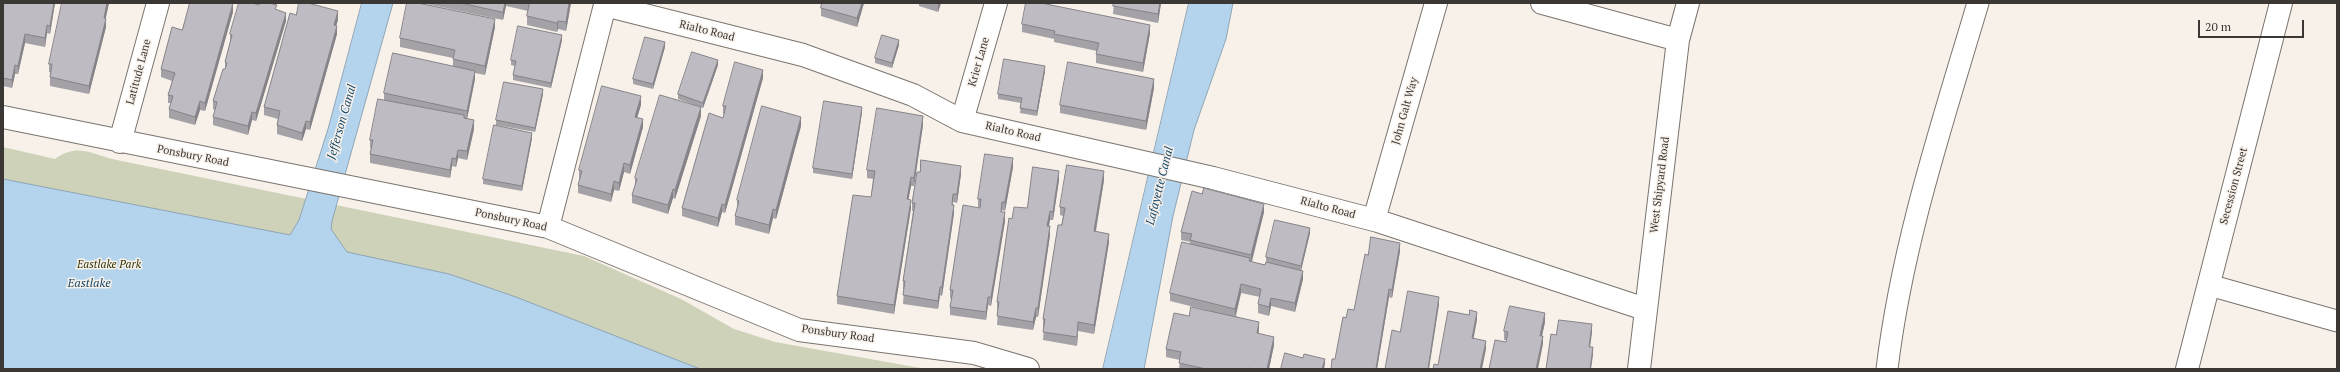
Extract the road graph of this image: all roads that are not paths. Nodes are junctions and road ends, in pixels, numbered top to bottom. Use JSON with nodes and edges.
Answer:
{"nodes":[{"id":1,"x":158,"y":3,"type":"edge"},
{"id":2,"x":996,"y":3,"type":"edge"},
{"id":3,"x":1436,"y":3,"type":"edge"},
{"id":4,"x":1542,"y":3,"type":"edge"},
{"id":5,"x":1688,"y":3,"type":"edge"},
{"id":6,"x":1978,"y":3,"type":"edge"},
{"id":7,"x":2281,"y":3,"type":"edge"},
{"id":8,"x":606,"y":4,"type":"edge"},
{"id":9,"x":1678,"y":40,"type":"junction"},
{"id":10,"x":3,"y":117,"type":"edge"},
{"id":11,"x":962,"y":121,"type":"junction"},
{"id":12,"x":120,"y":142,"type":"junction"},
{"id":13,"x":1374,"y":220,"type":"junction"},
{"id":14,"x":548,"y":227,"type":"junction"},
{"id":15,"x":2209,"y":285,"type":"junction"},
{"id":16,"x":1645,"y":309,"type":"junction"},
{"id":17,"x":2337,"y":322,"type":"edge"},
{"id":18,"x":1028,"y":369,"type":"edge"},
{"id":19,"x":1639,"y":369,"type":"edge"},
{"id":20,"x":1887,"y":369,"type":"edge"},
{"id":21,"x":2187,"y":369,"type":"edge"}],
"edges":[{"from":1,"to":12,"type":"street","name":"Latitude Lane"},
{"from":2,"to":11,"type":"street","name":"Krier Lane"},
{"from":3,"to":13,"type":"street","name":"John Galt Way"},
{"from":4,"to":9,"type":"street"},
{"from":5,"to":9,"type":"street","name":"West Shipyard Road"},
{"from":6,"to":20,"type":"lane"},
{"from":7,"to":15,"type":"street","name":"Secession Street"},
{"from":8,"to":11,"type":"street","name":"Rialto Road"},
{"from":8,"to":14,"type":"street","name":"Rialto Road"},
{"from":9,"to":16,"type":"street","name":"West Shipyard Road"},
{"from":10,"to":12,"type":"street","name":"Ponsbury Road"},
{"from":11,"to":13,"type":"street","name":"Rialto Road"},
{"from":12,"to":14,"type":"street","name":"Ponsbury Road"},
{"from":13,"to":16,"type":"street","name":"Rialto Road"},
{"from":14,"to":18,"type":"street","name":"Ponsbury Road"},
{"from":15,"to":17,"type":"lane"},
{"from":15,"to":21,"type":"street","name":"Secession Street"},
{"from":16,"to":19,"type":"street","name":"West Shipyard Road"}]}
